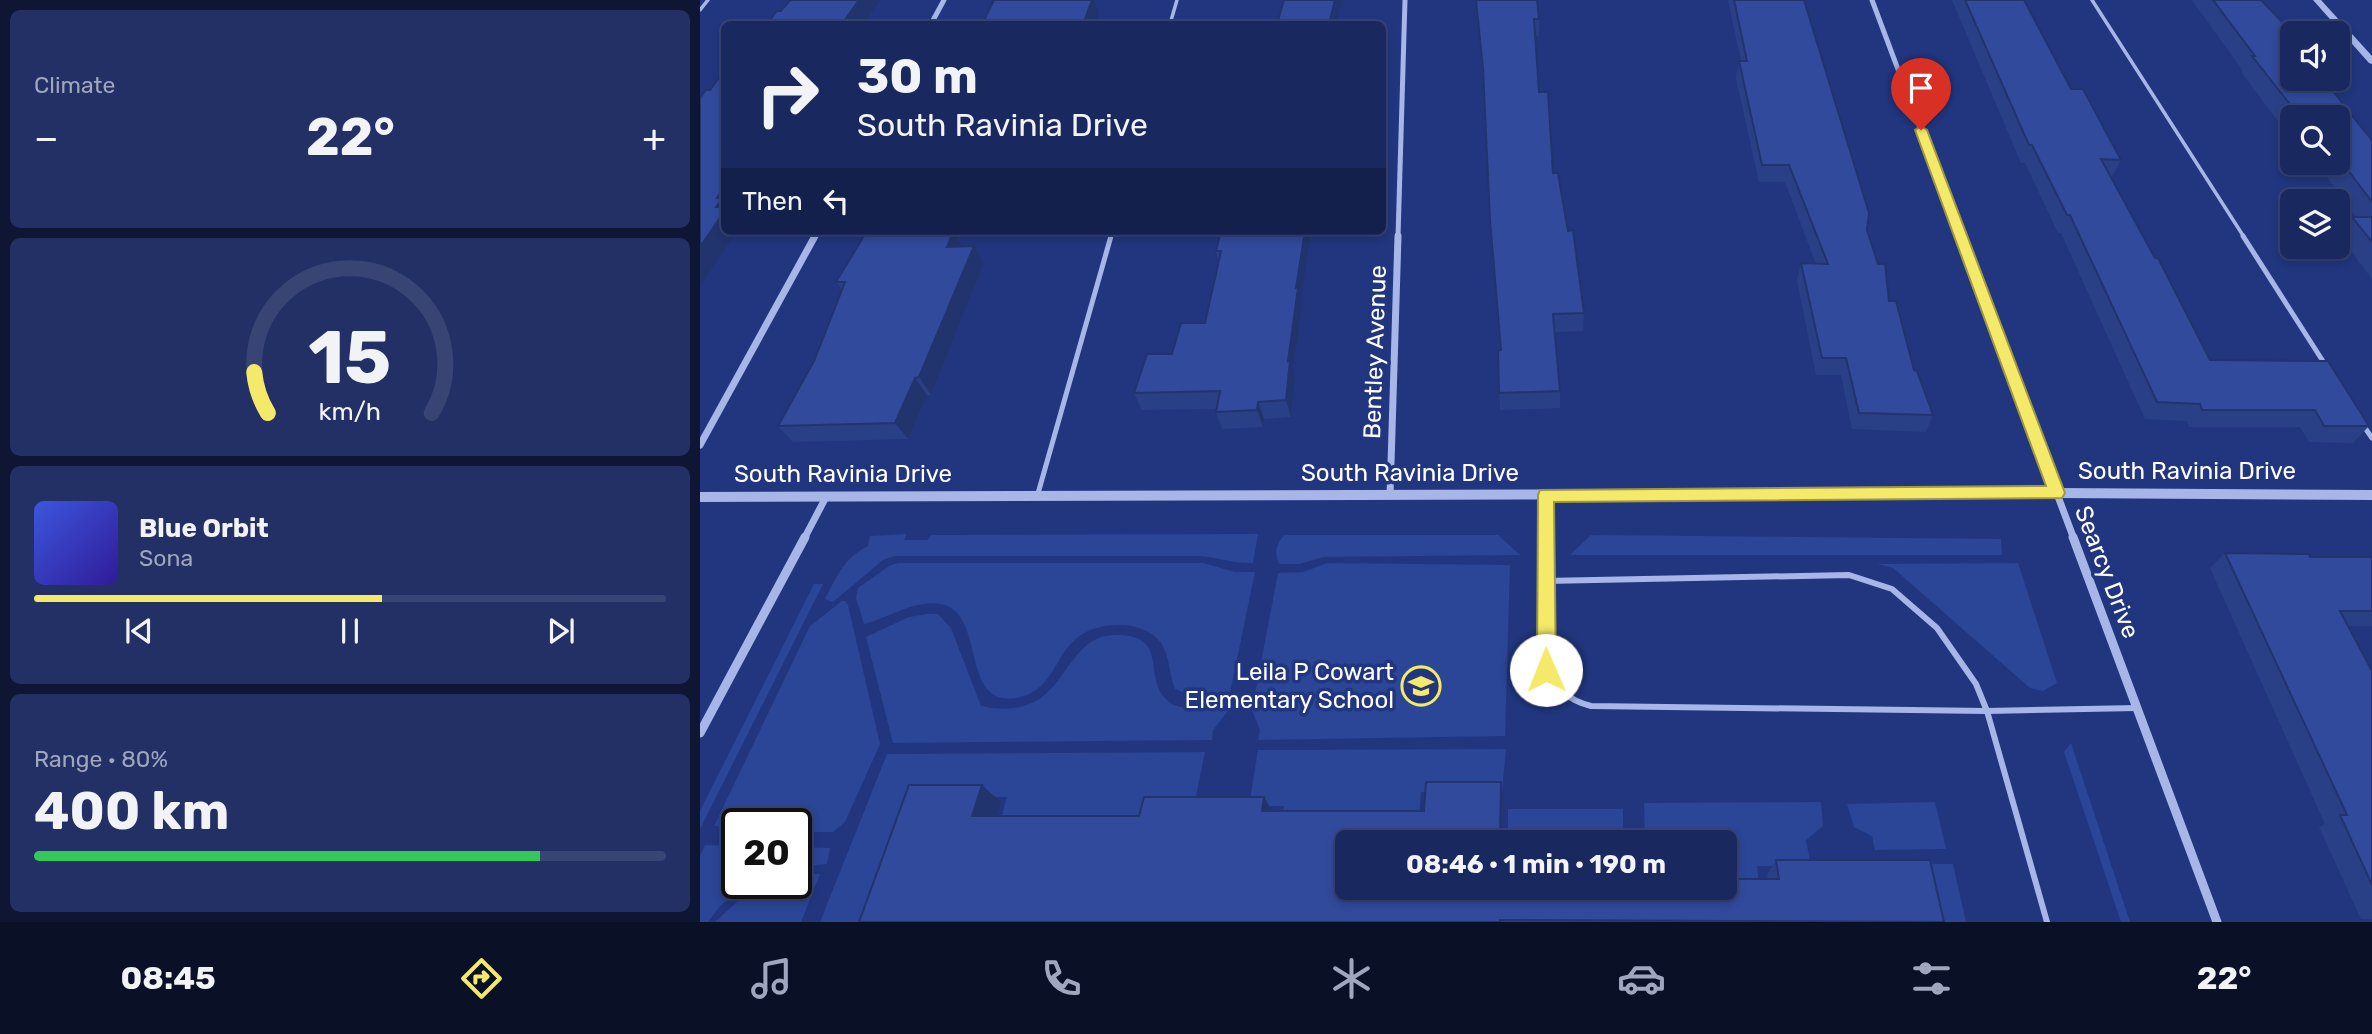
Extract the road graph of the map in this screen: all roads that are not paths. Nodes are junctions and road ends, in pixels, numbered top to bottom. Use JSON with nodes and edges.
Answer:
{"nodes":[{"id":1,"x":708,"y":0,"type":"edge"},
{"id":2,"x":944,"y":0,"type":"edge"},
{"id":3,"x":1177,"y":0,"type":"edge"},
{"id":4,"x":1405,"y":0,"type":"edge"},
{"id":5,"x":1872,"y":0,"type":"edge"},
{"id":6,"x":2092,"y":0,"type":"edge"},
{"id":7,"x":2317,"y":0,"type":"edge"},
{"id":8,"x":700,"y":10,"type":"edge"},
{"id":9,"x":933,"y":21,"type":"edge"},
{"id":10,"x":1171,"y":21,"type":"edge"},
{"id":11,"x":2372,"y":61,"type":"edge"},
{"id":12,"x":815,"y":235,"type":"edge"},
{"id":13,"x":1111,"y":235,"type":"edge"},
{"id":14,"x":2328,"y":369,"type":"edge"},
{"id":15,"x":2357,"y":415,"type":"edge"},
{"id":16,"x":2372,"y":438,"type":"edge"},
{"id":17,"x":700,"y":446,"type":"edge"},
{"id":18,"x":2056,"y":493,"type":"junction"},
{"id":19,"x":1546,"y":495,"type":"junction"},
{"id":20,"x":2372,"y":495,"type":"edge"},
{"id":21,"x":1390,"y":496,"type":"junction"},
{"id":22,"x":700,"y":497,"type":"edge"},
{"id":23,"x":826,"y":497,"type":"junction"},
{"id":24,"x":1037,"y":497,"type":"junction"},
{"id":25,"x":1545,"y":581,"type":"junction"},
{"id":26,"x":2137,"y":708,"type":"junction"},
{"id":27,"x":1987,"y":711,"type":"junction"},
{"id":28,"x":700,"y":733,"type":"edge"},
{"id":29,"x":2047,"y":922,"type":"edge"},
{"id":30,"x":2217,"y":922,"type":"edge"}],
"edges":[{"from":1,"to":8,"type":"lane"},
{"from":2,"to":9,"type":"street"},
{"from":3,"to":10,"type":"lane"},
{"from":4,"to":21,"type":"street","name":"Bentley Avenue"},
{"from":5,"to":18,"type":"street","name":"Searcy Drive"},
{"from":6,"to":14,"type":"lane"},
{"from":7,"to":11,"type":"street"},
{"from":12,"to":17,"type":"street"},
{"from":13,"to":24,"type":"lane"},
{"from":15,"to":16,"type":"lane"},
{"from":18,"to":19,"type":"street","name":"South Ravinia Drive"},
{"from":18,"to":20,"type":"street","name":"South Ravinia Drive"},
{"from":18,"to":26,"type":"street","name":"Searcy Drive"},
{"from":19,"to":21,"type":"street","name":"South Ravinia Drive"},
{"from":19,"to":25,"type":"lane"},
{"from":21,"to":24,"type":"street","name":"South Ravinia Drive"},
{"from":22,"to":23,"type":"street","name":"South Ravinia Drive"},
{"from":23,"to":24,"type":"street","name":"South Ravinia Drive"},
{"from":23,"to":28,"type":"street"},
{"from":25,"to":27,"type":"lane"},
{"from":25,"to":27,"type":"lane"},
{"from":26,"to":27,"type":"lane"},
{"from":26,"to":30,"type":"street","name":"Searcy Drive"},
{"from":27,"to":29,"type":"lane"}]}
